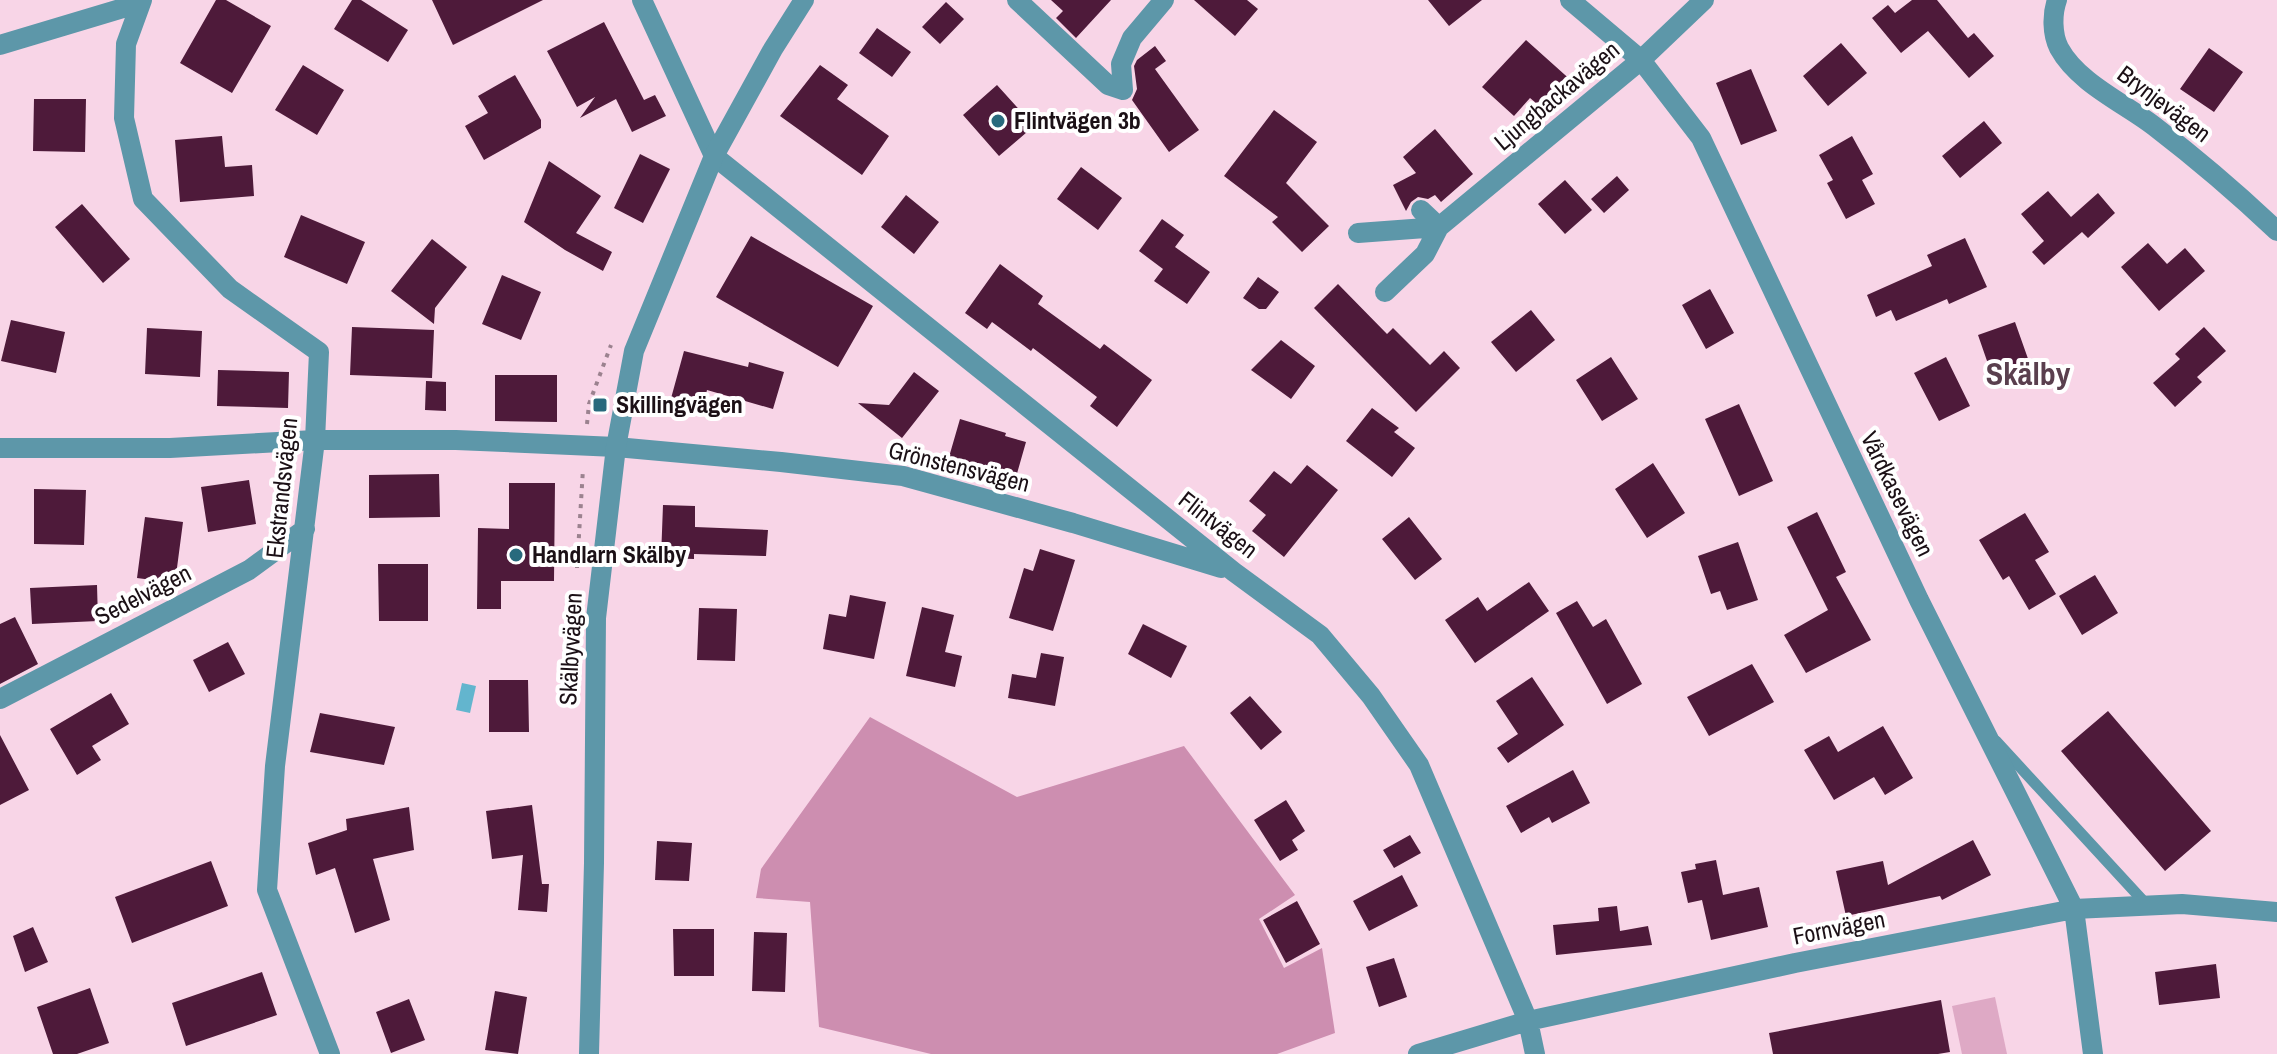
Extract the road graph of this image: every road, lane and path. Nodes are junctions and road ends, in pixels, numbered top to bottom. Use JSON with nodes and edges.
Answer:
{"nodes":[{"id":1,"x":642,"y":0,"type":"edge"},
{"id":2,"x":804,"y":0,"type":"edge"},
{"id":3,"x":1017,"y":0,"type":"edge"},
{"id":4,"x":1164,"y":0,"type":"edge"},
{"id":5,"x":1570,"y":0,"type":"edge"},
{"id":6,"x":1704,"y":0,"type":"edge"},
{"id":7,"x":2057,"y":0,"type":"edge"},
{"id":8,"x":141,"y":1,"type":"edge"},
{"id":9,"x":0,"y":45,"type":"edge"},
{"id":10,"x":1641,"y":60,"type":"junction"},
{"id":11,"x":714,"y":156,"type":"junction"},
{"id":12,"x":1421,"y":210,"type":"dead end"},
{"id":13,"x":1439,"y":227,"type":"junction"},
{"id":14,"x":2277,"y":231,"type":"edge"},
{"id":15,"x":1358,"y":233,"type":"dead end"},
{"id":16,"x":1385,"y":292,"type":"dead end"},
{"id":17,"x":315,"y":440,"type":"junction"},
{"id":18,"x":616,"y":447,"type":"junction"},
{"id":19,"x":0,"y":448,"type":"edge"},
{"id":20,"x":305,"y":529,"type":"junction"},
{"id":21,"x":1234,"y":572,"type":"junction"},
{"id":22,"x":0,"y":699,"type":"edge"},
{"id":23,"x":1985,"y":728,"type":"junction"},
{"id":24,"x":2147,"y":906,"type":"junction"},
{"id":25,"x":2074,"y":909,"type":"junction"},
{"id":26,"x":2277,"y":912,"type":"edge"},
{"id":27,"x":1528,"y":1021,"type":"junction"},
{"id":28,"x":330,"y":1054,"type":"edge"},
{"id":29,"x":589,"y":1054,"type":"edge"},
{"id":30,"x":1418,"y":1054,"type":"edge"},
{"id":31,"x":1535,"y":1054,"type":"edge"},
{"id":32,"x":2093,"y":1054,"type":"edge"}],
"edges":[{"from":1,"to":11,"type":"street"},
{"from":2,"to":11,"type":"street","name":"Skälbyvägen"},
{"from":3,"to":4,"type":"street"},
{"from":5,"to":10,"type":"street","name":"Vårdkasevägen"},
{"from":6,"to":10,"type":"street","name":"Ljungbackavägen"},
{"from":7,"to":14,"type":"street","name":"Brynjevägen"},
{"from":8,"to":9,"type":"street"},
{"from":8,"to":17,"type":"street","name":"Ekstrandsvägen"},
{"from":10,"to":13,"type":"street","name":"Ljungbackavägen"},
{"from":10,"to":23,"type":"street","name":"Vårdkasevägen"},
{"from":11,"to":18,"type":"street","name":"Skälbyvägen"},
{"from":11,"to":21,"type":"street","name":"Flintvägen"},
{"from":12,"to":13,"type":"street"},
{"from":13,"to":15,"type":"street"},
{"from":13,"to":16,"type":"street","name":"Ljungbackavägen"},
{"from":17,"to":18,"type":"street"},
{"from":17,"to":19,"type":"street"},
{"from":17,"to":20,"type":"street","name":"Ekstrandsvägen"},
{"from":18,"to":21,"type":"street","name":"Grönstensvägen"},
{"from":18,"to":29,"type":"street","name":"Skälbyvägen"},
{"from":20,"to":22,"type":"street","name":"Sedelvägen"},
{"from":20,"to":28,"type":"street","name":"Ekstrandsvägen"},
{"from":21,"to":27,"type":"street","name":"Flintvägen"},
{"from":23,"to":24,"type":"lane"},
{"from":23,"to":25,"type":"street","name":"Vårdkasevägen"},
{"from":24,"to":25,"type":"street","name":"Fornvägen"},
{"from":24,"to":26,"type":"street","name":"Fornvägen"},
{"from":25,"to":27,"type":"street","name":"Fornvägen"},
{"from":25,"to":32,"type":"street","name":"Vårdkasevägen"},
{"from":27,"to":30,"type":"street","name":"Fornvägen"},
{"from":27,"to":31,"type":"street","name":"Flintvägen"}]}
